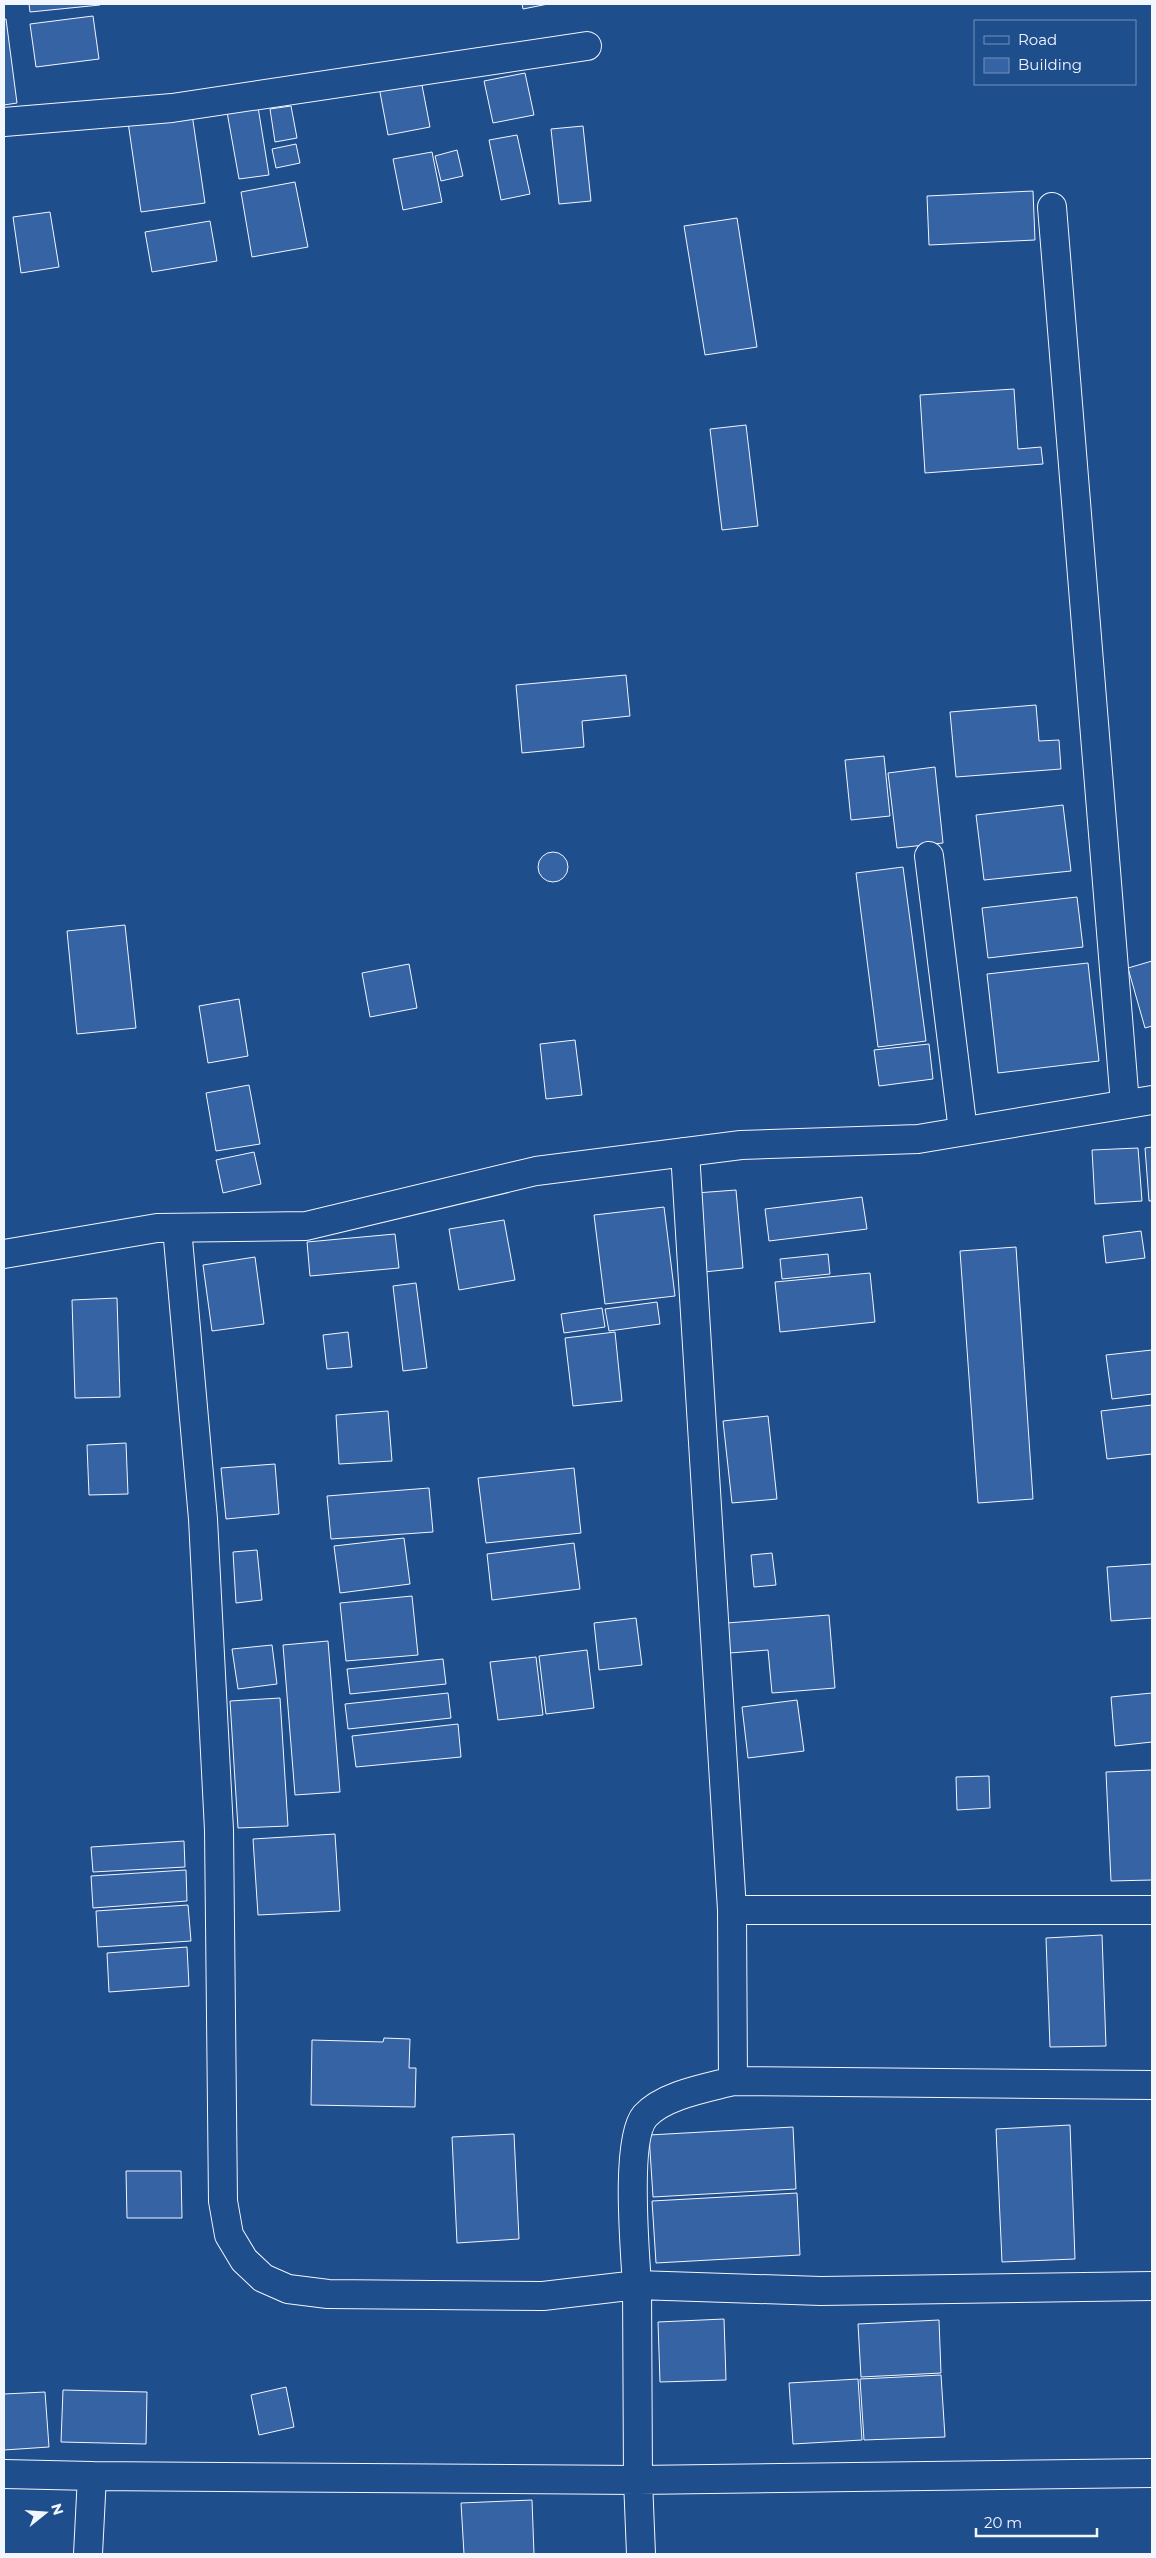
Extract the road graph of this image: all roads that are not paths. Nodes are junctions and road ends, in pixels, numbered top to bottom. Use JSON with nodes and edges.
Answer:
{"nodes":[{"id":1,"x":587,"y":46,"type":"dead end"},
{"id":2,"x":4,"y":122,"type":"edge"},
{"id":3,"x":1052,"y":207,"type":"dead end"},
{"id":4,"x":929,"y":856,"type":"dead end"},
{"id":5,"x":1152,"y":1100,"type":"edge"},
{"id":6,"x":1124,"y":1104,"type":"junction"},
{"id":7,"x":963,"y":1131,"type":"junction"},
{"id":8,"x":685,"y":1152,"type":"junction"},
{"id":9,"x":177,"y":1228,"type":"junction"},
{"id":10,"x":4,"y":1254,"type":"edge"},
{"id":11,"x":732,"y":1910,"type":"junction"},
{"id":12,"x":1152,"y":1910,"type":"edge"},
{"id":13,"x":733,"y":2081,"type":"junction"},
{"id":14,"x":1152,"y":2085,"type":"edge"},
{"id":15,"x":637,"y":2285,"type":"junction"},
{"id":16,"x":1152,"y":2286,"type":"edge"},
{"id":17,"x":1152,"y":2473,"type":"edge"},
{"id":18,"x":4,"y":2474,"type":"edge"},
{"id":19,"x":92,"y":2476,"type":"junction"},
{"id":20,"x":638,"y":2480,"type":"junction"},
{"id":21,"x":88,"y":2554,"type":"edge"},
{"id":22,"x":641,"y":2554,"type":"edge"}],
"edges":[{"from":1,"to":2,"type":"street"},
{"from":3,"to":6,"type":"street"},
{"from":4,"to":7,"type":"street"},
{"from":5,"to":6,"type":"street"},
{"from":6,"to":7,"type":"street"},
{"from":7,"to":8,"type":"street"},
{"from":8,"to":9,"type":"street"},
{"from":8,"to":11,"type":"street"},
{"from":9,"to":10,"type":"street"},
{"from":9,"to":15,"type":"street"},
{"from":11,"to":12,"type":"street"},
{"from":11,"to":13,"type":"street"},
{"from":13,"to":14,"type":"street"},
{"from":13,"to":15,"type":"street"},
{"from":15,"to":16,"type":"street"},
{"from":15,"to":20,"type":"street"},
{"from":17,"to":20,"type":"street"},
{"from":18,"to":19,"type":"street"},
{"from":19,"to":20,"type":"street"},
{"from":19,"to":21,"type":"street"},
{"from":20,"to":22,"type":"street"}]}
